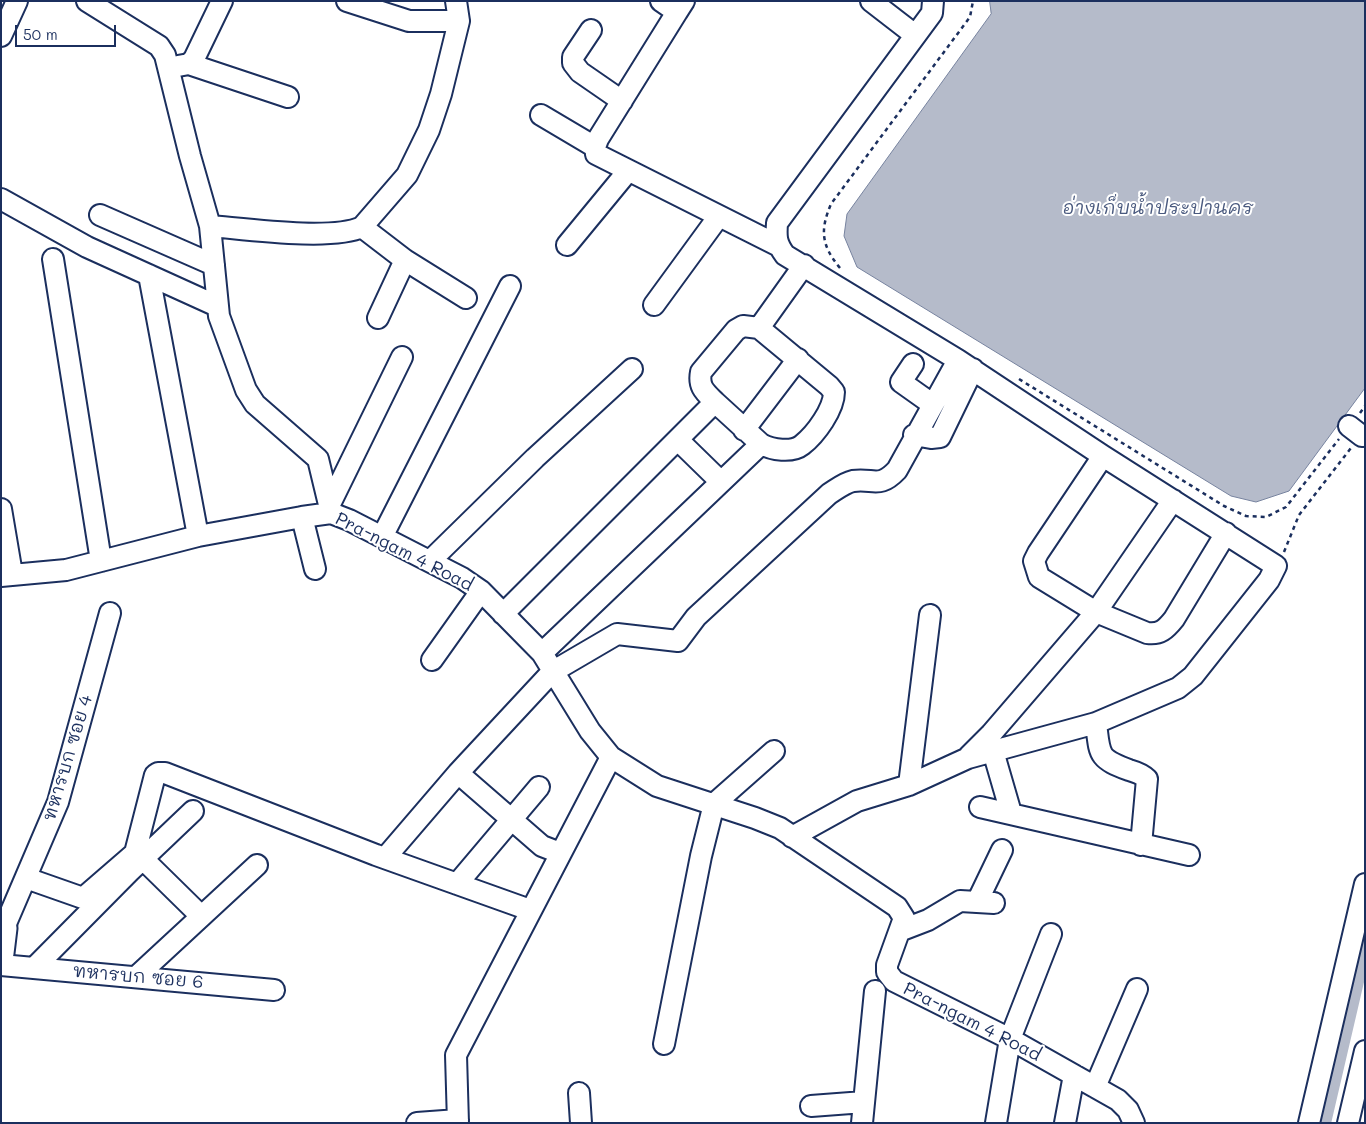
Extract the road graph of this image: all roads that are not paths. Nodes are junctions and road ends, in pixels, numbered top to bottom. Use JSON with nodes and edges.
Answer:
{"nodes":[{"id":1,"x":17,"y":1,"type":"edge"},
{"id":2,"x":87,"y":1,"type":"edge"},
{"id":3,"x":222,"y":1,"type":"edge"},
{"id":4,"x":347,"y":1,"type":"edge"},
{"id":5,"x":456,"y":1,"type":"edge"},
{"id":6,"x":871,"y":1,"type":"edge"},
{"id":7,"x":933,"y":1,"type":"edge"},
{"id":8,"x":674,"y":5,"type":"edge"},
{"id":9,"x":460,"y":21,"type":"junction"},
{"id":10,"x":591,"y":30,"type":"dead end"},
{"id":11,"x":915,"y":35,"type":"junction"},
{"id":12,"x":1,"y":36,"type":"edge"},
{"id":13,"x":189,"y":64,"type":"junction"},
{"id":14,"x":168,"y":68,"type":"junction"},
{"id":15,"x":288,"y":97,"type":"dead end"},
{"id":16,"x":622,"y":101,"type":"junction"},
{"id":17,"x":541,"y":116,"type":"dead end"},
{"id":18,"x":595,"y":147,"type":"junction"},
{"id":19,"x":628,"y":171,"type":"junction"},
{"id":20,"x":1,"y":199,"type":"edge"},
{"id":21,"x":100,"y":215,"type":"dead end"},
{"id":22,"x":719,"y":216,"type":"junction"},
{"id":23,"x":210,"y":226,"type":"junction"},
{"id":24,"x":362,"y":227,"type":"junction"},
{"id":25,"x":567,"y":245,"type":"dead end"},
{"id":26,"x":778,"y":245,"type":"junction"},
{"id":27,"x":52,"y":259,"type":"dead end"},
{"id":28,"x":405,"y":260,"type":"junction"},
{"id":29,"x":214,"y":265,"type":"junction"},
{"id":30,"x":804,"y":265,"type":"junction"},
{"id":31,"x":149,"y":275,"type":"junction"},
{"id":32,"x":510,"y":286,"type":"dead end"},
{"id":33,"x":466,"y":298,"type":"dead end"},
{"id":34,"x":654,"y":305,"type":"dead end"},
{"id":35,"x":217,"y":306,"type":"junction"},
{"id":36,"x":378,"y":318,"type":"dead end"},
{"id":37,"x":759,"y":328,"type":"junction"},
{"id":38,"x":402,"y":357,"type":"dead end"},
{"id":39,"x":798,"y":359,"type":"junction"},
{"id":40,"x":913,"y":364,"type":"dead end"},
{"id":41,"x":966,"y":364,"type":"junction"},
{"id":42,"x":632,"y":369,"type":"dead end"},
{"id":43,"x":715,"y":402,"type":"junction"},
{"id":44,"x":932,"y":404,"type":"junction"},
{"id":45,"x":744,"y":430,"type":"junction"},
{"id":46,"x":914,"y":435,"type":"junction"},
{"id":47,"x":678,"y":440,"type":"junction"},
{"id":48,"x":761,"y":444,"type":"junction"},
{"id":49,"x":1103,"y":456,"type":"junction"},
{"id":50,"x":721,"y":482,"type":"junction"},
{"id":51,"x":1173,"y":500,"type":"junction"},
{"id":52,"x":1,"y":509,"type":"edge"},
{"id":53,"x":330,"y":509,"type":"junction"},
{"id":54,"x":302,"y":517,"type":"junction"},
{"id":55,"x":1226,"y":533,"type":"junction"},
{"id":56,"x":198,"y":536,"type":"junction"},
{"id":57,"x":382,"y":537,"type":"junction"},
{"id":58,"x":101,"y":561,"type":"junction"},
{"id":59,"x":430,"y":561,"type":"junction"},
{"id":60,"x":315,"y":569,"type":"dead end"},
{"id":61,"x":7,"y":575,"type":"edge"},
{"id":62,"x":481,"y":591,"type":"junction"},
{"id":63,"x":1096,"y":612,"type":"junction"},
{"id":64,"x":110,"y":613,"type":"dead end"},
{"id":65,"x":503,"y":614,"type":"junction"},
{"id":66,"x":930,"y":615,"type":"dead end"},
{"id":67,"x":542,"y":653,"type":"junction"},
{"id":68,"x":432,"y":660,"type":"dead end"},
{"id":69,"x":552,"y":672,"type":"junction"},
{"id":70,"x":1096,"y":723,"type":"junction"},
{"id":71,"x":774,"y":751,"type":"dead end"},
{"id":72,"x":993,"y":751,"type":"junction"},
{"id":73,"x":611,"y":757,"type":"junction"},
{"id":74,"x":968,"y":758,"type":"junction"},
{"id":75,"x":458,"y":773,"type":"junction"},
{"id":76,"x":908,"y":785,"type":"junction"},
{"id":77,"x":539,"y":787,"type":"dead end"},
{"id":78,"x":714,"y":804,"type":"junction"},
{"id":79,"x":980,"y":806,"type":"dead end"},
{"id":80,"x":193,"y":811,"type":"dead end"},
{"id":81,"x":1011,"y":813,"type":"junction"},
{"id":82,"x":512,"y":820,"type":"junction"},
{"id":83,"x":792,"y":837,"type":"junction"},
{"id":84,"x":1141,"y":845,"type":"junction"},
{"id":85,"x":1002,"y":850,"type":"dead end"},
{"id":86,"x":560,"y":853,"type":"junction"},
{"id":87,"x":1189,"y":856,"type":"dead end"},
{"id":88,"x":385,"y":858,"type":"junction"},
{"id":89,"x":143,"y":859,"type":"junction"},
{"id":90,"x":257,"y":865,"type":"dead end"},
{"id":91,"x":26,"y":878,"type":"junction"},
{"id":92,"x":458,"y":884,"type":"junction"},
{"id":93,"x":1365,"y":884,"type":"edge"},
{"id":94,"x":530,"y":910,"type":"junction"},
{"id":95,"x":201,"y":916,"type":"junction"},
{"id":96,"x":3,"y":925,"type":"edge"},
{"id":97,"x":902,"y":930,"type":"junction"},
{"id":98,"x":1051,"y":934,"type":"dead end"},
{"id":99,"x":1,"y":952,"type":"edge"},
{"id":100,"x":1,"y":966,"type":"edge"},
{"id":101,"x":34,"y":968,"type":"junction"},
{"id":102,"x":137,"y":976,"type":"junction"},
{"id":103,"x":1137,"y":989,"type":"dead end"},
{"id":104,"x":274,"y":990,"type":"dead end"},
{"id":105,"x":875,"y":991,"type":"dead end"},
{"id":106,"x":1010,"y":1039,"type":"junction"},
{"id":107,"x":664,"y":1044,"type":"dead end"},
{"id":108,"x":1365,"y":1051,"type":"edge"},
{"id":109,"x":1074,"y":1075,"type":"junction"},
{"id":110,"x":1095,"y":1087,"type":"junction"},
{"id":111,"x":579,"y":1093,"type":"dead end"},
{"id":112,"x":864,"y":1102,"type":"junction"},
{"id":113,"x":811,"y":1106,"type":"dead end"},
{"id":114,"x":458,"y":1121,"type":"edge"},
{"id":115,"x":417,"y":1123,"type":"edge"},
{"id":116,"x":581,"y":1123,"type":"edge"},
{"id":117,"x":862,"y":1123,"type":"edge"},
{"id":118,"x":996,"y":1123,"type":"edge"},
{"id":119,"x":1065,"y":1123,"type":"edge"},
{"id":120,"x":1134,"y":1123,"type":"edge"},
{"id":121,"x":1309,"y":1123,"type":"edge"},
{"id":122,"x":1348,"y":1123,"type":"edge"}],
"edges":[{"from":1,"to":12,"type":"street"},
{"from":2,"to":14,"type":"street"},
{"from":3,"to":13,"type":"street"},
{"from":4,"to":9,"type":"street"},
{"from":5,"to":9,"type":"street"},
{"from":6,"to":11,"type":"street"},
{"from":7,"to":11,"type":"street"},
{"from":8,"to":16,"type":"street"},
{"from":9,"to":24,"type":"street"},
{"from":10,"to":16,"type":"street"},
{"from":11,"to":26,"type":"street"},
{"from":13,"to":14,"type":"street"},
{"from":13,"to":15,"type":"street"},
{"from":14,"to":23,"type":"street"},
{"from":16,"to":18,"type":"street"},
{"from":17,"to":18,"type":"street"},
{"from":18,"to":19,"type":"street"},
{"from":19,"to":22,"type":"street"},
{"from":19,"to":25,"type":"street"},
{"from":20,"to":31,"type":"street"},
{"from":21,"to":29,"type":"street"},
{"from":22,"to":26,"type":"street"},
{"from":22,"to":34,"type":"street"},
{"from":23,"to":24,"type":"street"},
{"from":23,"to":29,"type":"street"},
{"from":24,"to":28,"type":"street"},
{"from":26,"to":30,"type":"street"},
{"from":27,"to":58,"type":"street"},
{"from":28,"to":33,"type":"street"},
{"from":28,"to":36,"type":"street"},
{"from":29,"to":35,"type":"street"},
{"from":30,"to":37,"type":"street"},
{"from":30,"to":41,"type":"street"},
{"from":31,"to":35,"type":"street"},
{"from":31,"to":56,"type":"street"},
{"from":32,"to":57,"type":"street"},
{"from":35,"to":53,"type":"street"},
{"from":37,"to":39,"type":"street"},
{"from":37,"to":43,"type":"street"},
{"from":38,"to":53,"type":"street"},
{"from":39,"to":45,"type":"street"},
{"from":39,"to":48,"type":"street"},
{"from":40,"to":44,"type":"street"},
{"from":41,"to":44,"type":"street"},
{"from":41,"to":46,"type":"street"},
{"from":41,"to":49,"type":"street"},
{"from":42,"to":59,"type":"street"},
{"from":43,"to":45,"type":"street"},
{"from":43,"to":47,"type":"street"},
{"from":44,"to":46,"type":"street"},
{"from":45,"to":48,"type":"street"},
{"from":46,"to":69,"type":"street"},
{"from":47,"to":50,"type":"street"},
{"from":47,"to":65,"type":"street"},
{"from":48,"to":50,"type":"street"},
{"from":49,"to":51,"type":"street"},
{"from":49,"to":63,"type":"street"},
{"from":50,"to":67,"type":"street"},
{"from":51,"to":55,"type":"street"},
{"from":51,"to":63,"type":"street"},
{"from":52,"to":61,"type":"street"},
{"from":53,"to":54,"type":"street","name":"Pra-ngam 4 Road"},
{"from":53,"to":57,"type":"street","name":"Pra-ngam 4 Road"},
{"from":54,"to":56,"type":"street","name":"Pra-ngam 4 Road"},
{"from":54,"to":60,"type":"street"},
{"from":55,"to":63,"type":"street"},
{"from":55,"to":70,"type":"street"},
{"from":56,"to":58,"type":"street","name":"Pra-ngam 4 Road"},
{"from":57,"to":59,"type":"street","name":"Pra-ngam 4 Road"},
{"from":58,"to":61,"type":"street","name":"Pra-ngam 4 Road"},
{"from":59,"to":62,"type":"street","name":"Pra-ngam 4 Road"},
{"from":62,"to":65,"type":"street","name":"Pra-ngam 4 Road"},
{"from":62,"to":68,"type":"street"},
{"from":63,"to":74,"type":"street"},
{"from":64,"to":91,"type":"street","name":"ทหารบก ซอย 4"},
{"from":65,"to":67,"type":"street","name":"Pra-ngam 4 Road"},
{"from":66,"to":76,"type":"street"},
{"from":67,"to":69,"type":"street","name":"Pra-ngam 4 Road"},
{"from":69,"to":73,"type":"street","name":"Pra-ngam 4 Road"},
{"from":69,"to":75,"type":"street"},
{"from":70,"to":72,"type":"street"},
{"from":70,"to":84,"type":"street"},
{"from":71,"to":78,"type":"street"},
{"from":72,"to":74,"type":"street"},
{"from":72,"to":81,"type":"street"},
{"from":73,"to":78,"type":"street","name":"Pra-ngam 4 Road"},
{"from":73,"to":86,"type":"street"},
{"from":74,"to":76,"type":"street"},
{"from":75,"to":82,"type":"street"},
{"from":75,"to":88,"type":"street"},
{"from":76,"to":83,"type":"street"},
{"from":77,"to":82,"type":"street"},
{"from":78,"to":83,"type":"street","name":"Pra-ngam 4 Road"},
{"from":78,"to":107,"type":"street"},
{"from":79,"to":81,"type":"street"},
{"from":80,"to":89,"type":"street"},
{"from":81,"to":84,"type":"street"},
{"from":82,"to":86,"type":"street"},
{"from":82,"to":92,"type":"street"},
{"from":83,"to":97,"type":"street","name":"Pra-ngam 4 Road"},
{"from":84,"to":87,"type":"street"},
{"from":85,"to":97,"type":"street"},
{"from":86,"to":94,"type":"street"},
{"from":88,"to":91,"type":"street"},
{"from":88,"to":92,"type":"street"},
{"from":89,"to":95,"type":"street"},
{"from":89,"to":101,"type":"street"},
{"from":90,"to":95,"type":"street"},
{"from":91,"to":96,"type":"street","name":"ทหารบก ซอย 4"},
{"from":92,"to":94,"type":"street"},
{"from":93,"to":121,"type":"street"},
{"from":94,"to":114,"type":"street"},
{"from":95,"to":102,"type":"street"},
{"from":96,"to":99,"type":"main road"},
{"from":97,"to":106,"type":"street","name":"Pra-ngam 4 Road"},
{"from":98,"to":106,"type":"street"},
{"from":100,"to":101,"type":"street","name":"ทหารบก ซอย 6"},
{"from":101,"to":102,"type":"street","name":"ทหารบก ซอย 6"},
{"from":102,"to":104,"type":"street","name":"ทหารบก ซอย 6"},
{"from":103,"to":110,"type":"street"},
{"from":105,"to":112,"type":"street"},
{"from":106,"to":109,"type":"street","name":"Pra-ngam 4 Road"},
{"from":106,"to":118,"type":"street"},
{"from":108,"to":122,"type":"street"},
{"from":109,"to":110,"type":"street","name":"Pra-ngam 4 Road"},
{"from":109,"to":119,"type":"street"},
{"from":110,"to":120,"type":"street","name":"Pra-ngam 4 Road"},
{"from":111,"to":116,"type":"street"},
{"from":112,"to":113,"type":"street"},
{"from":112,"to":117,"type":"street"},
{"from":114,"to":115,"type":"street"}]}
